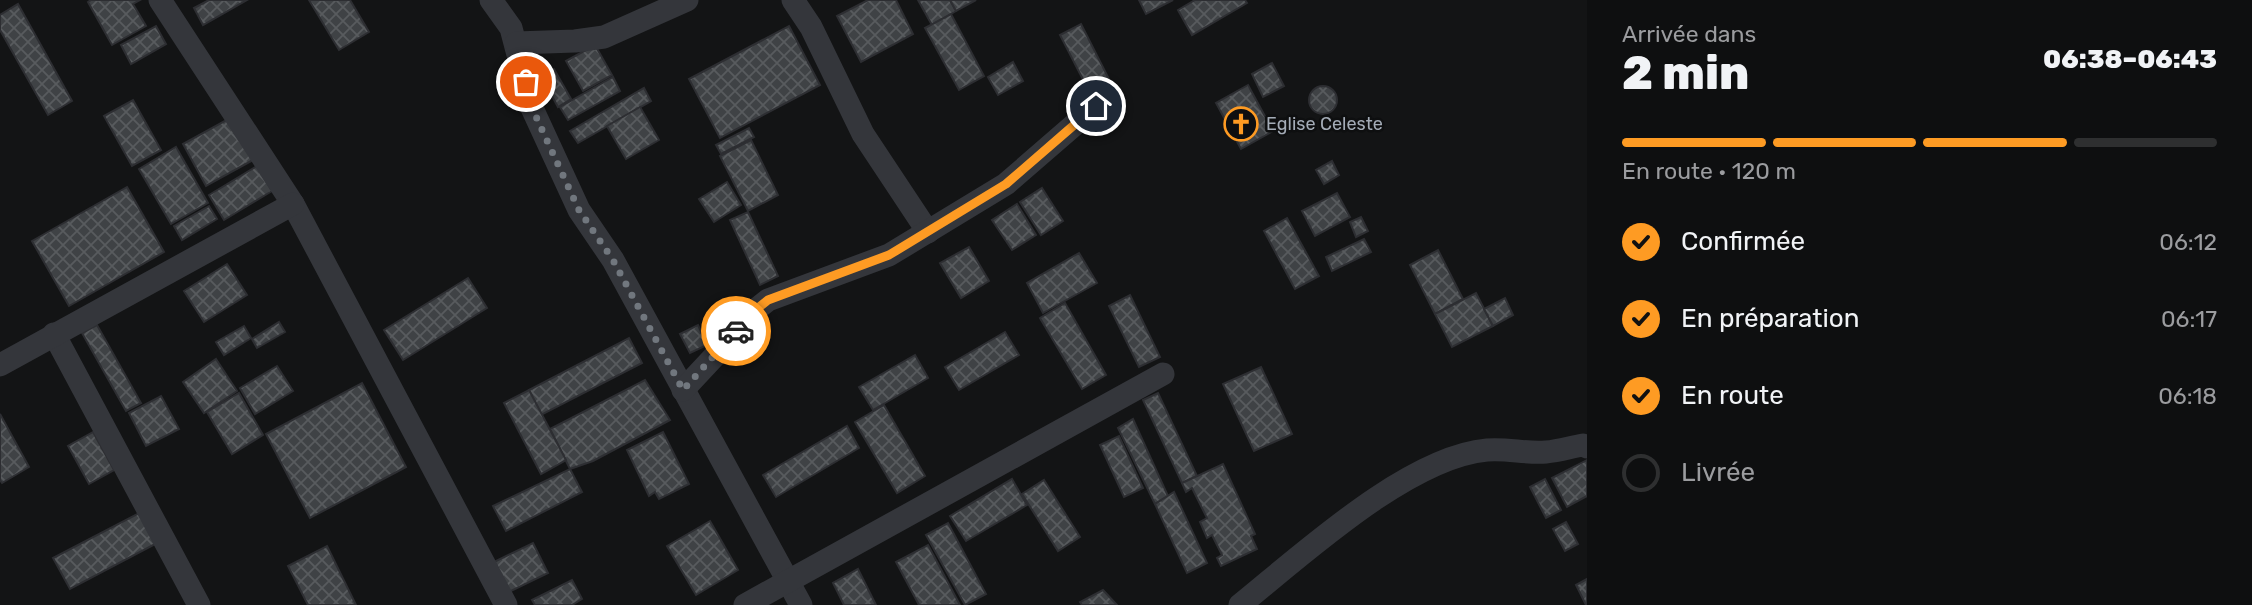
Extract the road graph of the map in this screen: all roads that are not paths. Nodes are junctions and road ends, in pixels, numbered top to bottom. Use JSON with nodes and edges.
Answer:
{"nodes":[{"id":1,"x":160,"y":0,"type":"edge"},
{"id":2,"x":491,"y":0,"type":"edge"},
{"id":3,"x":687,"y":0,"type":"edge"},
{"id":4,"x":793,"y":0,"type":"edge"},
{"id":5,"x":516,"y":43,"type":"junction"},
{"id":6,"x":1096,"y":106,"type":"dead end"},
{"id":7,"x":293,"y":204,"type":"junction"},
{"id":8,"x":928,"y":232,"type":"junction"},
{"id":9,"x":54,"y":334,"type":"junction"},
{"id":10,"x":0,"y":365,"type":"edge"},
{"id":11,"x":1164,"y":374,"type":"dead end"},
{"id":12,"x":683,"y":390,"type":"junction"},
{"id":13,"x":1587,"y":447,"type":"edge"},
{"id":14,"x":787,"y":582,"type":"junction"},
{"id":15,"x":199,"y":605,"type":"edge"},
{"id":16,"x":506,"y":605,"type":"edge"},
{"id":17,"x":745,"y":605,"type":"edge"},
{"id":18,"x":801,"y":605,"type":"edge"},
{"id":19,"x":1240,"y":605,"type":"edge"}],
"edges":[{"from":1,"to":7,"type":"street"},
{"from":2,"to":5,"type":"street"},
{"from":3,"to":5,"type":"street"},
{"from":4,"to":8,"type":"street"},
{"from":5,"to":12,"type":"street"},
{"from":6,"to":8,"type":"street"},
{"from":7,"to":9,"type":"street"},
{"from":7,"to":16,"type":"street"},
{"from":8,"to":12,"type":"street"},
{"from":9,"to":10,"type":"street"},
{"from":9,"to":15,"type":"street"},
{"from":11,"to":14,"type":"street"},
{"from":12,"to":14,"type":"street"},
{"from":13,"to":19,"type":"street"},
{"from":14,"to":17,"type":"street"},
{"from":14,"to":18,"type":"street"}]}
